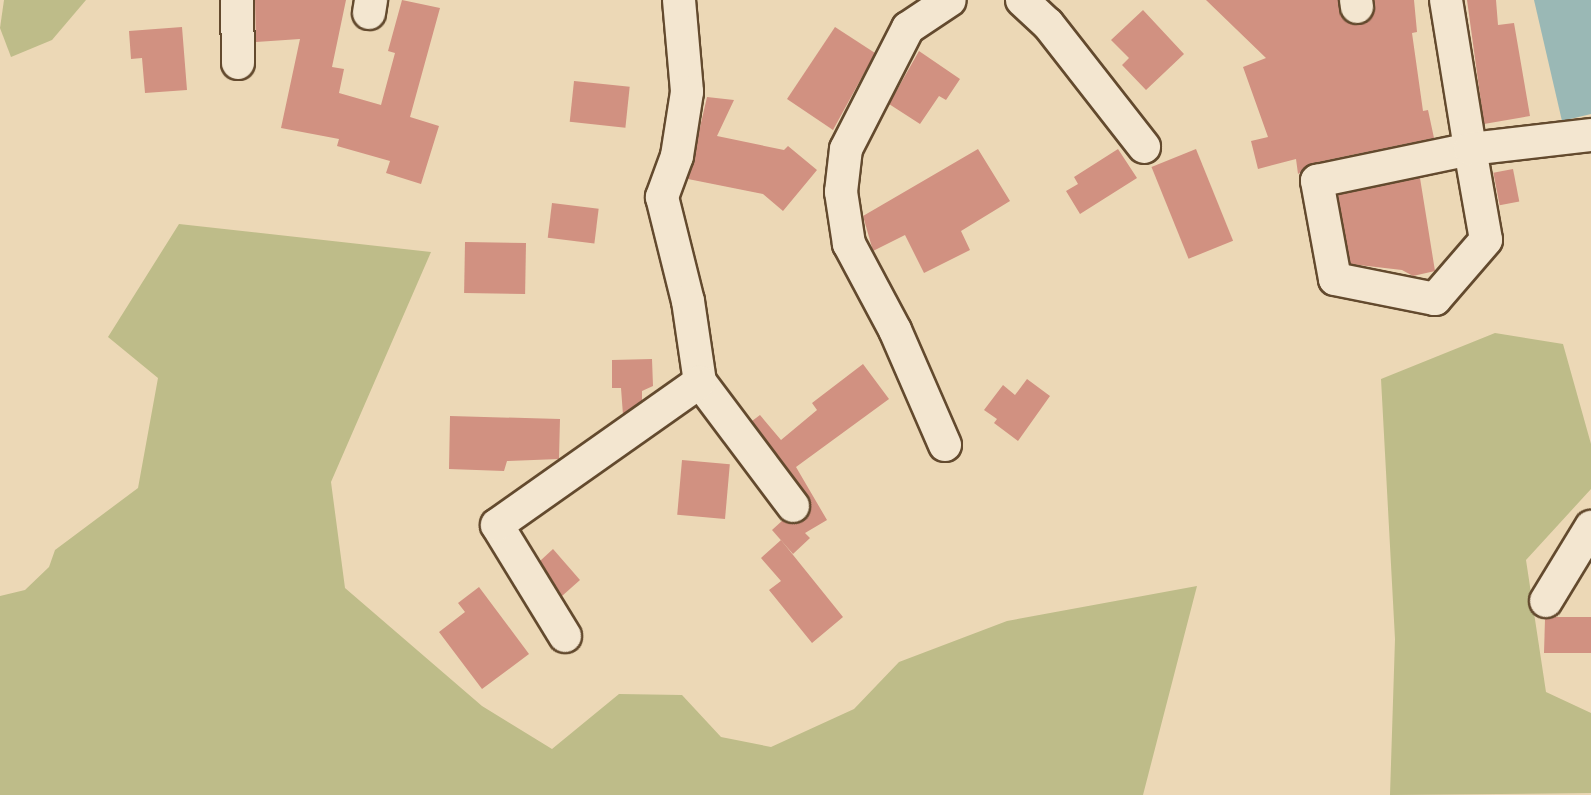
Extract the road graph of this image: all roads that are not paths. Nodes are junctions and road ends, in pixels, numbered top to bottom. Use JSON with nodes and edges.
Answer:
{"nodes":[{"id":1,"x":237,"y":0,"type":"edge"},
{"id":2,"x":679,"y":0,"type":"edge"},
{"id":3,"x":950,"y":0,"type":"edge"},
{"id":4,"x":1023,"y":0,"type":"edge"},
{"id":5,"x":1446,"y":0,"type":"edge"},
{"id":6,"x":238,"y":63,"type":"dead end"},
{"id":7,"x":1591,"y":135,"type":"edge"},
{"id":8,"x":1144,"y":147,"type":"dead end"},
{"id":9,"x":1470,"y":149,"type":"junction"},
{"id":10,"x":700,"y":382,"type":"junction"},
{"id":11,"x":945,"y":445,"type":"dead end"},
{"id":12,"x":793,"y":506,"type":"dead end"},
{"id":13,"x":1591,"y":527,"type":"edge"},
{"id":14,"x":1546,"y":601,"type":"dead end"},
{"id":15,"x":565,"y":636,"type":"dead end"}],
"edges":[{"from":1,"to":6,"type":"street"},
{"from":2,"to":10,"type":"street"},
{"from":3,"to":11,"type":"street"},
{"from":4,"to":8,"type":"street"},
{"from":5,"to":9,"type":"street"},
{"from":7,"to":9,"type":"street"},
{"from":9,"to":9,"type":"street"},
{"from":10,"to":12,"type":"street"},
{"from":10,"to":15,"type":"street"},
{"from":13,"to":14,"type":"street"}]}
